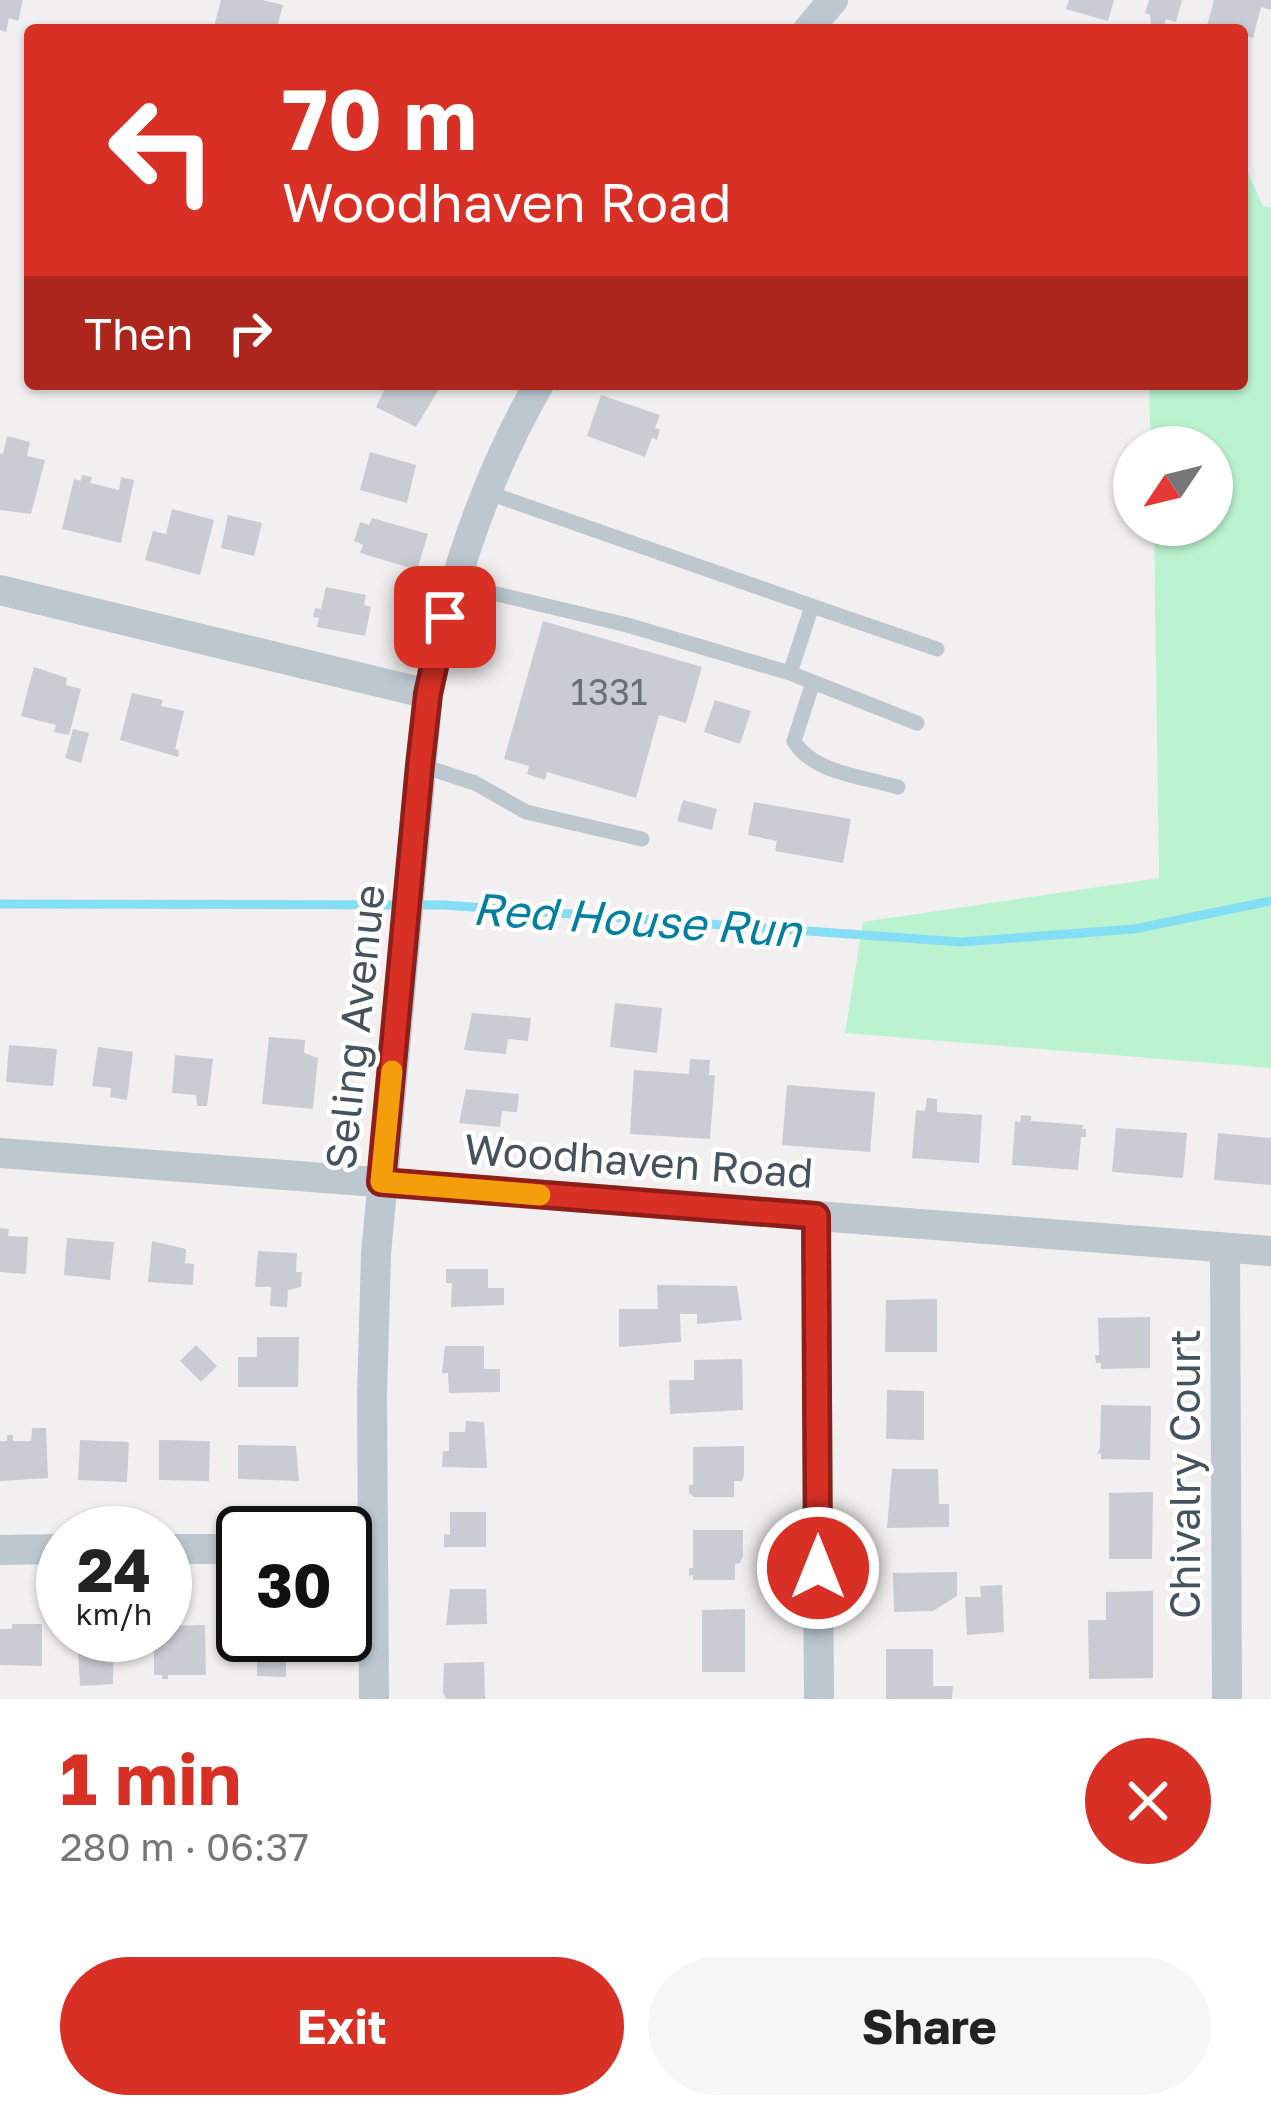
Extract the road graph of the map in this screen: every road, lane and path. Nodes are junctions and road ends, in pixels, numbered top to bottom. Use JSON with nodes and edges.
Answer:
{"nodes":[{"id":1,"x":833,"y":0,"type":"edge"},
{"id":2,"x":813,"y":24,"type":"edge"},
{"id":3,"x":536,"y":390,"type":"edge"},
{"id":4,"x":489,"y":494,"type":"junction"},
{"id":5,"x":455,"y":584,"type":"junction"},
{"id":6,"x":0,"y":590,"type":"edge"},
{"id":7,"x":812,"y":607,"type":"junction"},
{"id":8,"x":937,"y":649,"type":"dead end"},
{"id":9,"x":790,"y":673,"type":"junction"},
{"id":10,"x":813,"y":682,"type":"junction"},
{"id":11,"x":428,"y":694,"type":"junction"},
{"id":12,"x":917,"y":723,"type":"dead end"},
{"id":13,"x":420,"y":765,"type":"junction"},
{"id":14,"x":898,"y":787,"type":"dead end"},
{"id":15,"x":642,"y":839,"type":"dead end"},
{"id":16,"x":0,"y":1153,"type":"edge"},
{"id":17,"x":381,"y":1182,"type":"junction"},
{"id":18,"x":816,"y":1216,"type":"junction"},
{"id":19,"x":1225,"y":1248,"type":"junction"},
{"id":20,"x":1271,"y":1252,"type":"edge"},
{"id":21,"x":361,"y":1506,"type":"edge"},
{"id":22,"x":36,"y":1549,"type":"edge"},
{"id":23,"x":0,"y":1550,"type":"edge"},
{"id":24,"x":370,"y":1662,"type":"edge"},
{"id":25,"x":374,"y":1699,"type":"edge"},
{"id":26,"x":819,"y":1699,"type":"edge"},
{"id":27,"x":1226,"y":1699,"type":"edge"}],
"edges":[{"from":1,"to":2,"type":"street"},
{"from":3,"to":4,"type":"street","name":"Seling Avenue"},
{"from":4,"to":5,"type":"street","name":"Seling Avenue"},
{"from":4,"to":7,"type":"lane"},
{"from":5,"to":9,"type":"lane"},
{"from":5,"to":11,"type":"street","name":"Seling Avenue"},
{"from":6,"to":11,"type":"street"},
{"from":7,"to":8,"type":"lane"},
{"from":7,"to":9,"type":"lane"},
{"from":9,"to":10,"type":"lane"},
{"from":10,"to":12,"type":"lane"},
{"from":10,"to":14,"type":"lane"},
{"from":11,"to":13,"type":"street","name":"Seling Avenue"},
{"from":13,"to":15,"type":"lane"},
{"from":13,"to":17,"type":"street","name":"Seling Avenue"},
{"from":16,"to":17,"type":"street","name":"Woodhaven Road"},
{"from":17,"to":18,"type":"street","name":"Woodhaven Road"},
{"from":17,"to":21,"type":"street","name":"Seling Avenue"},
{"from":18,"to":19,"type":"street","name":"Woodhaven Road"},
{"from":18,"to":26,"type":"street"},
{"from":19,"to":20,"type":"street","name":"Woodhaven Road"},
{"from":19,"to":27,"type":"street","name":"Chivalry Court"},
{"from":22,"to":23,"type":"street"},
{"from":24,"to":25,"type":"street","name":"Seling Avenue"}]}
